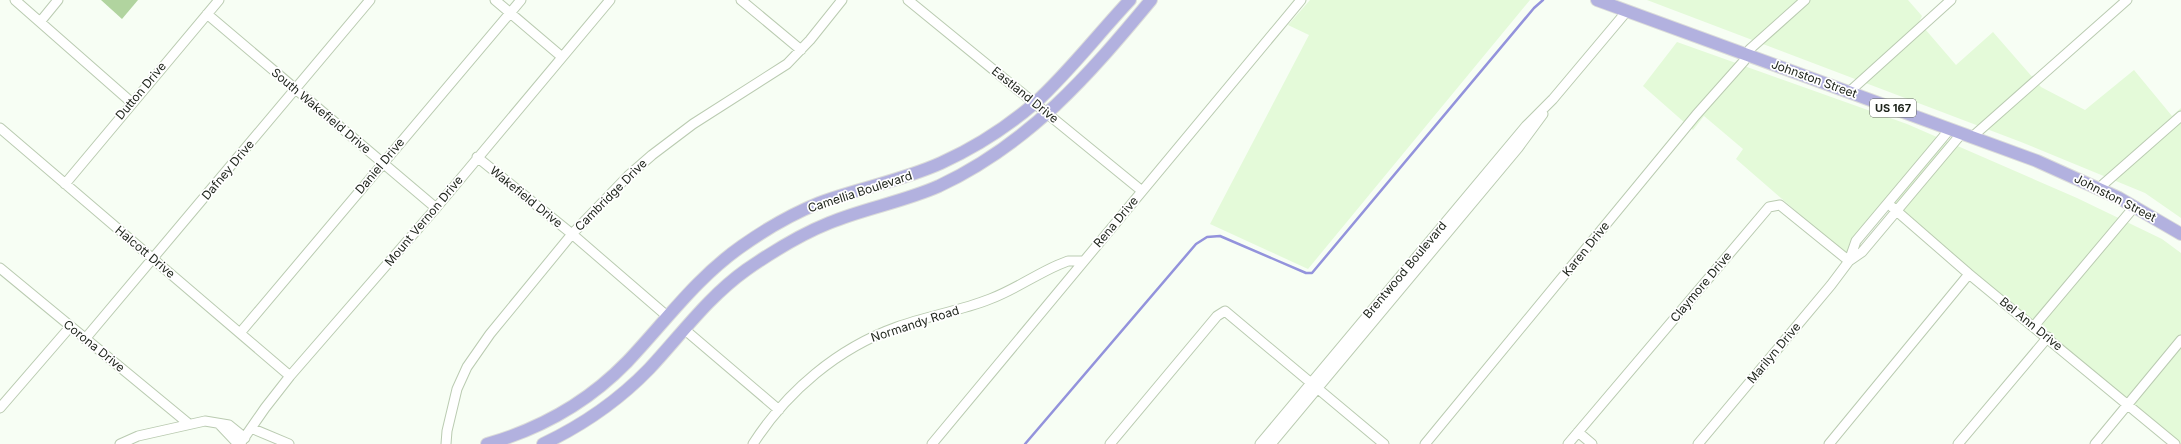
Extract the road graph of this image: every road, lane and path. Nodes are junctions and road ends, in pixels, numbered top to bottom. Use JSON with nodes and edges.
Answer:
{"nodes":[{"id":1,"x":15,"y":0,"type":"edge"},
{"id":2,"x":58,"y":0,"type":"edge"},
{"id":3,"x":219,"y":0,"type":"edge"},
{"id":4,"x":370,"y":0,"type":"edge"},
{"id":5,"x":495,"y":0,"type":"edge"},
{"id":6,"x":521,"y":0,"type":"edge"},
{"id":7,"x":610,"y":0,"type":"edge"},
{"id":8,"x":741,"y":0,"type":"edge"},
{"id":9,"x":842,"y":0,"type":"edge"},
{"id":10,"x":908,"y":0,"type":"edge"},
{"id":11,"x":1125,"y":0,"type":"edge"},
{"id":12,"x":1130,"y":0,"type":"edge"},
{"id":13,"x":1141,"y":0,"type":"edge"},
{"id":14,"x":1151,"y":0,"type":"edge"},
{"id":15,"x":1301,"y":0,"type":"edge"},
{"id":16,"x":1597,"y":0,"type":"edge"},
{"id":17,"x":1805,"y":0,"type":"edge"},
{"id":18,"x":1950,"y":0,"type":"edge"},
{"id":19,"x":2127,"y":0,"type":"edge"},
{"id":20,"x":1613,"y":2,"type":"edge"},
{"id":21,"x":1627,"y":11,"type":"junction"},
{"id":22,"x":510,"y":13,"type":"junction"},
{"id":23,"x":207,"y":14,"type":"junction"},
{"id":24,"x":1117,"y":14,"type":"junction"},
{"id":25,"x":40,"y":22,"type":"junction"},
{"id":26,"x":802,"y":50,"type":"junction"},
{"id":27,"x":1104,"y":55,"type":"junction"},
{"id":28,"x":1747,"y":55,"type":"junction"},
{"id":29,"x":562,"y":57,"type":"junction"},
{"id":30,"x":296,"y":89,"type":"junction"},
{"id":31,"x":1849,"y":92,"type":"junction"},
{"id":32,"x":131,"y":102,"type":"junction"},
{"id":33,"x":1035,"y":102,"type":"junction"},
{"id":34,"x":1048,"y":114,"type":"junction"},
{"id":35,"x":2181,"y":116,"type":"edge"},
{"id":36,"x":0,"y":128,"type":"edge"},
{"id":37,"x":1950,"y":129,"type":"junction"},
{"id":38,"x":1967,"y":135,"type":"junction"},
{"id":39,"x":477,"y":157,"type":"junction"},
{"id":40,"x":382,"y":163,"type":"junction"},
{"id":41,"x":65,"y":184,"type":"junction"},
{"id":42,"x":2099,"y":188,"type":"junction"},
{"id":43,"x":1142,"y":191,"type":"junction"},
{"id":44,"x":1888,"y":204,"type":"junction"},
{"id":45,"x":2135,"y":206,"type":"junction"},
{"id":46,"x":436,"y":208,"type":"junction"},
{"id":47,"x":1897,"y":211,"type":"junction"},
{"id":48,"x":572,"y":234,"type":"junction"},
{"id":49,"x":2181,"y":234,"type":"edge"},
{"id":50,"x":153,"y":259,"type":"junction"},
{"id":51,"x":1084,"y":261,"type":"junction"},
{"id":52,"x":1849,"y":261,"type":"junction"},
{"id":53,"x":0,"y":268,"type":"edge"},
{"id":54,"x":1969,"y":274,"type":"junction"},
{"id":55,"x":667,"y":316,"type":"junction"},
{"id":56,"x":2034,"y":326,"type":"junction"},
{"id":57,"x":70,"y":327,"type":"junction"},
{"id":58,"x":684,"y":330,"type":"junction"},
{"id":59,"x":240,"y":333,"type":"junction"},
{"id":60,"x":2048,"y":337,"type":"junction"},
{"id":61,"x":85,"y":340,"type":"junction"},
{"id":62,"x":2181,"y":340,"type":"edge"},
{"id":63,"x":290,"y":376,"type":"junction"},
{"id":64,"x":1314,"y":386,"type":"junction"},
{"id":65,"x":2128,"y":405,"type":"junction"},
{"id":66,"x":0,"y":408,"type":"edge"},
{"id":67,"x":779,"y":410,"type":"junction"},
{"id":68,"x":189,"y":424,"type":"junction"},
{"id":69,"x":251,"y":428,"type":"junction"},
{"id":70,"x":1578,"y":432,"type":"junction"},
{"id":71,"x":241,"y":442,"type":"edge"},
{"id":72,"x":753,"y":442,"type":"edge"},
{"id":73,"x":120,"y":444,"type":"edge"},
{"id":74,"x":289,"y":444,"type":"edge"},
{"id":75,"x":446,"y":444,"type":"edge"},
{"id":76,"x":487,"y":444,"type":"edge"},
{"id":77,"x":542,"y":444,"type":"edge"},
{"id":78,"x":932,"y":444,"type":"edge"},
{"id":79,"x":1110,"y":444,"type":"edge"},
{"id":80,"x":1260,"y":444,"type":"edge"},
{"id":81,"x":1271,"y":444,"type":"edge"},
{"id":82,"x":1384,"y":444,"type":"edge"},
{"id":83,"x":1425,"y":444,"type":"edge"},
{"id":84,"x":1568,"y":444,"type":"edge"},
{"id":85,"x":1592,"y":444,"type":"edge"},
{"id":86,"x":1698,"y":444,"type":"edge"},
{"id":87,"x":1829,"y":444,"type":"edge"},
{"id":88,"x":1958,"y":444,"type":"edge"},
{"id":89,"x":2095,"y":444,"type":"edge"},
{"id":90,"x":2175,"y":444,"type":"edge"}],
"edges":[{"from":1,"to":25,"type":"street"},
{"from":2,"to":25,"type":"street"},
{"from":3,"to":23,"type":"street","name":"Dutton Drive"},
{"from":4,"to":30,"type":"street","name":"Dafney Drive"},
{"from":5,"to":22,"type":"street"},
{"from":6,"to":22,"type":"street","name":"Daniel Drive"},
{"from":7,"to":29,"type":"street","name":"Mount Vernon Drive"},
{"from":8,"to":26,"type":"street"},
{"from":9,"to":26,"type":"street","name":"Cambridge Drive"},
{"from":10,"to":33,"type":"street","name":"Eastland Drive"},
{"from":11,"to":24,"type":"main road"},
{"from":12,"to":24,"type":"main road","name":"Camellia Boulevard"},
{"from":13,"to":27,"type":"main road"},
{"from":14,"to":27,"type":"main road","name":"Camellia Boulevard"},
{"from":15,"to":43,"type":"street","name":"Rena Drive"},
{"from":16,"to":20,"type":"main road","name":"Johnston Street","number":"US 167"},
{"from":17,"to":28,"type":"street","name":"Karen Drive"},
{"from":18,"to":31,"type":"street"},
{"from":19,"to":38,"type":"street","name":"Marilyn Drive"},
{"from":20,"to":21,"type":"main road","name":"Johnston Street","number":"US 167"},
{"from":21,"to":28,"type":"main road","name":"Johnston Street","number":"US 167"},
{"from":21,"to":64,"type":"street","name":"Brentwood Boulevard"},
{"from":22,"to":29,"type":"street"},
{"from":22,"to":40,"type":"street","name":"Daniel Drive"},
{"from":23,"to":30,"type":"street","name":"South Wakefield Drive"},
{"from":23,"to":32,"type":"street","name":"Dutton Drive"},
{"from":24,"to":33,"type":"main road","name":"Camellia Boulevard"},
{"from":25,"to":32,"type":"street"},
{"from":26,"to":48,"type":"street","name":"Cambridge Drive"},
{"from":27,"to":34,"type":"main road","name":"Camellia Boulevard"},
{"from":28,"to":31,"type":"main road","name":"Johnston Street","number":"US 167"},
{"from":28,"to":83,"type":"street","name":"Karen Drive"},
{"from":29,"to":39,"type":"street","name":"Mount Vernon Drive"},
{"from":30,"to":40,"type":"street","name":"South Wakefield Drive"},
{"from":30,"to":50,"type":"street","name":"Dafney Drive"},
{"from":31,"to":37,"type":"main road","name":"Johnston Street","number":"US 167"},
{"from":32,"to":41,"type":"street","name":"Dutton Drive"},
{"from":33,"to":34,"type":"street","name":"Eastland Drive"},
{"from":33,"to":55,"type":"main road","name":"Camellia Boulevard"},
{"from":34,"to":43,"type":"street","name":"Eastland Drive"},
{"from":34,"to":58,"type":"main road","name":"Camellia Boulevard"},
{"from":35,"to":42,"type":"street"},
{"from":36,"to":41,"type":"street","name":"Halcott Drive"},
{"from":37,"to":38,"type":"main road","name":"Johnston Street","number":"US 167"},
{"from":37,"to":44,"type":"street","name":"Marilyn Drive"},
{"from":38,"to":42,"type":"main road","name":"Johnston Street","number":"US 167"},
{"from":38,"to":47,"type":"street","name":"Marilyn Drive"},
{"from":39,"to":46,"type":"street","name":"Mount Vernon Drive"},
{"from":39,"to":48,"type":"street","name":"Wakefield Drive"},
{"from":40,"to":46,"type":"street","name":"South Wakefield Drive"},
{"from":40,"to":59,"type":"street","name":"Daniel Drive"},
{"from":41,"to":50,"type":"street","name":"Halcott Drive"},
{"from":42,"to":45,"type":"main road","name":"Johnston Street","number":"US 167"},
{"from":43,"to":51,"type":"street","name":"Rena Drive"},
{"from":44,"to":47,"type":"street","name":"Bel Ann Drive"},
{"from":44,"to":52,"type":"street","name":"Marilyn Drive"},
{"from":45,"to":49,"type":"main road","name":"Johnston Street","number":"US 167"},
{"from":45,"to":56,"type":"street"},
{"from":46,"to":63,"type":"street","name":"Mount Vernon Drive"},
{"from":47,"to":52,"type":"street","name":"Marilyn Drive"},
{"from":47,"to":54,"type":"street","name":"Bel Ann Drive"},
{"from":48,"to":55,"type":"street","name":"Wakefield Drive"},
{"from":48,"to":75,"type":"street","name":"Cambridge Drive"},
{"from":50,"to":59,"type":"street","name":"Halcott Drive"},
{"from":50,"to":61,"type":"street","name":"Dafney Drive"},
{"from":51,"to":67,"type":"street","name":"Normandy Road"},
{"from":51,"to":78,"type":"street","name":"Rena Drive"},
{"from":52,"to":70,"type":"street","name":"Claymore Drive"},
{"from":52,"to":86,"type":"street","name":"Marilyn Drive"},
{"from":53,"to":57,"type":"street","name":"Corona Drive"},
{"from":54,"to":56,"type":"street","name":"Bel Ann Drive"},
{"from":54,"to":87,"type":"street"},
{"from":55,"to":76,"type":"main road","name":"Camellia Boulevard"},
{"from":56,"to":60,"type":"street","name":"Bel Ann Drive"},
{"from":57,"to":61,"type":"street","name":"Corona Drive"},
{"from":57,"to":66,"type":"street"},
{"from":58,"to":67,"type":"street"},
{"from":58,"to":77,"type":"main road","name":"Camellia Boulevard"},
{"from":59,"to":63,"type":"street","name":"Halcott Drive"},
{"from":60,"to":65,"type":"street","name":"Bel Ann Drive"},
{"from":60,"to":88,"type":"street"},
{"from":61,"to":68,"type":"street","name":"Corona Drive"},
{"from":62,"to":65,"type":"street"},
{"from":63,"to":69,"type":"street","name":"Mount Vernon Drive"},
{"from":64,"to":79,"type":"street"},
{"from":64,"to":80,"type":"street","name":"Brentwood Boulevard"},
{"from":64,"to":81,"type":"street","name":"Brentwood Boulevard"},
{"from":64,"to":82,"type":"street"},
{"from":65,"to":89,"type":"street"},
{"from":65,"to":90,"type":"street","name":"Bel Ann Drive"},
{"from":67,"to":72,"type":"street","name":"Normandy Road"},
{"from":68,"to":71,"type":"street"},
{"from":68,"to":73,"type":"street"},
{"from":69,"to":71,"type":"street","name":"Mount Vernon Drive"},
{"from":69,"to":74,"type":"street"},
{"from":70,"to":84,"type":"street","name":"Claymore Drive"},
{"from":70,"to":85,"type":"street"}]}
